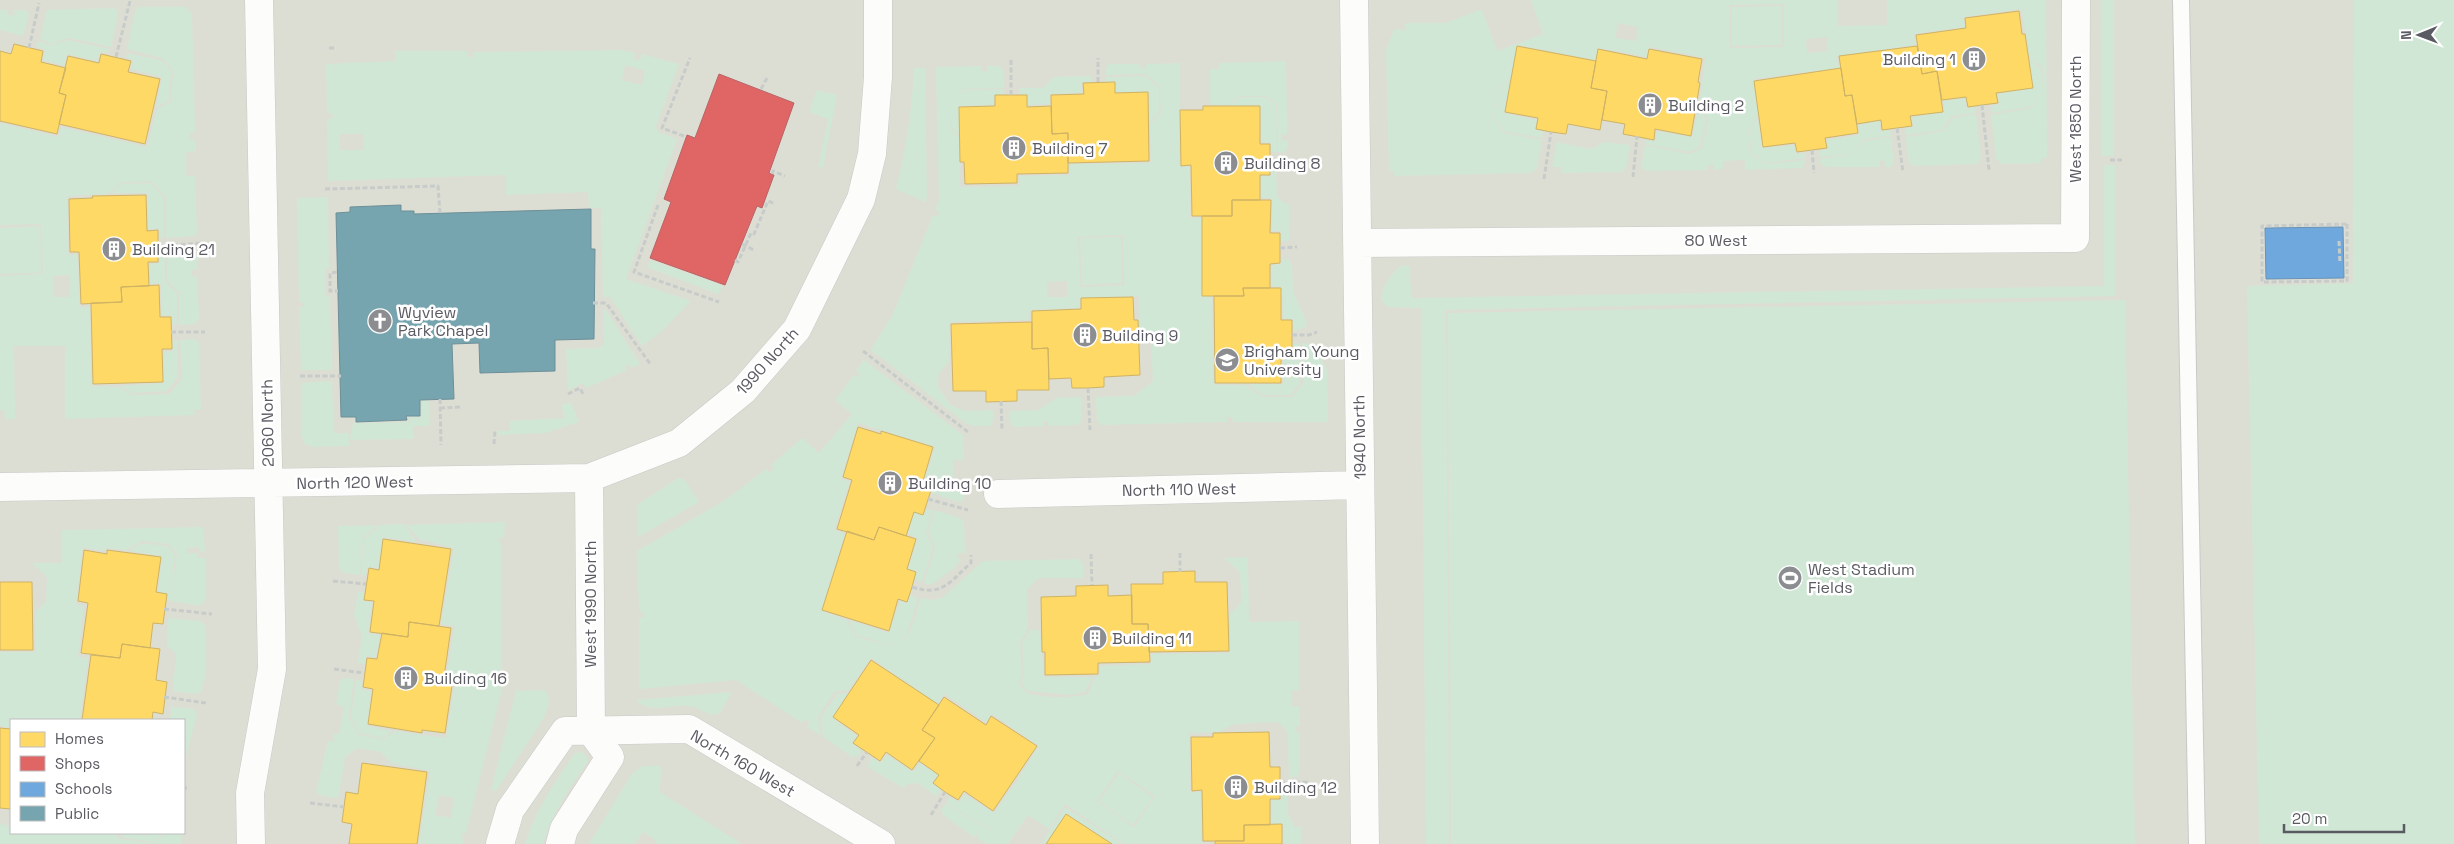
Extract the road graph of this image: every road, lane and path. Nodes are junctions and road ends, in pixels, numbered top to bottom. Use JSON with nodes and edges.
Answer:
{"nodes":[{"id":1,"x":259,"y":0,"type":"edge"},
{"id":2,"x":878,"y":0,"type":"edge"},
{"id":3,"x":1354,"y":0,"type":"edge"},
{"id":4,"x":2076,"y":0,"type":"edge"},
{"id":5,"x":2181,"y":0,"type":"edge"},
{"id":6,"x":130,"y":1,"type":"edge"},
{"id":7,"x":39,"y":3,"type":"dead end"},
{"id":8,"x":29,"y":48,"type":"dead end"},
{"id":9,"x":329,"y":48,"type":"dead end"},
{"id":10,"x":334,"y":48,"type":"dead end"},
{"id":11,"x":116,"y":57,"type":"dead end"},
{"id":12,"x":690,"y":58,"type":"dead end"},
{"id":13,"x":1098,"y":58,"type":"dead end"},
{"id":14,"x":1011,"y":60,"type":"dead end"},
{"id":15,"x":768,"y":76,"type":"dead end"},
{"id":16,"x":1098,"y":82,"type":"dead end"},
{"id":17,"x":762,"y":89,"type":"dead end"},
{"id":18,"x":1011,"y":95,"type":"dead end"},
{"id":19,"x":1982,"y":105,"type":"dead end"},
{"id":20,"x":1897,"y":128,"type":"dead end"},
{"id":21,"x":1551,"y":132,"type":"dead end"},
{"id":22,"x":684,"y":136,"type":"dead end"},
{"id":23,"x":1638,"y":136,"type":"dead end"},
{"id":24,"x":1812,"y":150,"type":"dead end"},
{"id":25,"x":1270,"y":160,"type":"dead end"},
{"id":26,"x":1294,"y":160,"type":"dead end"},
{"id":27,"x":1990,"y":170,"type":"dead end"},
{"id":28,"x":1903,"y":172,"type":"dead end"},
{"id":29,"x":772,"y":174,"type":"dead end"},
{"id":30,"x":1814,"y":174,"type":"dead end"},
{"id":31,"x":785,"y":176,"type":"dead end"},
{"id":32,"x":1633,"y":177,"type":"dead end"},
{"id":33,"x":1544,"y":179,"type":"dead end"},
{"id":34,"x":325,"y":189,"type":"dead end"},
{"id":35,"x":775,"y":204,"type":"dead end"},
{"id":36,"x":658,"y":205,"type":"dead end"},
{"id":37,"x":440,"y":213,"type":"dead end"},
{"id":38,"x":2074,"y":238,"type":"joint"},
{"id":39,"x":2340,"y":241,"type":"dead end"},
{"id":40,"x":204,"y":243,"type":"dead end"},
{"id":41,"x":1357,"y":243,"type":"junction"},
{"id":42,"x":744,"y":244,"type":"junction"},
{"id":43,"x":158,"y":246,"type":"dead end"},
{"id":44,"x":1297,"y":247,"type":"dead end"},
{"id":45,"x":1280,"y":248,"type":"dead end"},
{"id":46,"x":754,"y":250,"type":"dead end"},
{"id":47,"x":2347,"y":251,"type":"junction"},
{"id":48,"x":2341,"y":252,"type":"junction"},
{"id":49,"x":735,"y":260,"type":"dead end"},
{"id":50,"x":2340,"y":263,"type":"dead end"},
{"id":51,"x":337,"y":272,"type":"dead end"},
{"id":52,"x":338,"y":290,"type":"dead end"},
{"id":53,"x":719,"y":302,"type":"dead end"},
{"id":54,"x":593,"y":303,"type":"dead end"},
{"id":55,"x":171,"y":332,"type":"dead end"},
{"id":56,"x":205,"y":332,"type":"dead end"},
{"id":57,"x":1317,"y":332,"type":"dead end"},
{"id":58,"x":1292,"y":335,"type":"dead end"},
{"id":59,"x":862,"y":351,"type":"dead end"},
{"id":60,"x":651,"y":365,"type":"dead end"},
{"id":61,"x":295,"y":376,"type":"dead end"},
{"id":62,"x":340,"y":376,"type":"dead end"},
{"id":63,"x":1088,"y":388,"type":"dead end"},
{"id":64,"x":568,"y":394,"type":"dead end"},
{"id":65,"x":584,"y":396,"type":"dead end"},
{"id":66,"x":440,"y":399,"type":"dead end"},
{"id":67,"x":1000,"y":401,"type":"dead end"},
{"id":68,"x":460,"y":407,"type":"dead end"},
{"id":69,"x":440,"y":408,"type":"junction"},
{"id":70,"x":494,"y":430,"type":"dead end"},
{"id":71,"x":1090,"y":430,"type":"dead end"},
{"id":72,"x":1002,"y":431,"type":"dead end"},
{"id":73,"x":968,"y":432,"type":"dead end"},
{"id":74,"x":495,"y":439,"type":"dead end"},
{"id":75,"x":441,"y":448,"type":"dead end"},
{"id":76,"x":589,"y":478,"type":"junction"},
{"id":77,"x":268,"y":484,"type":"junction"},
{"id":78,"x":1360,"y":485,"type":"junction"},
{"id":79,"x":0,"y":487,"type":"edge"},
{"id":80,"x":998,"y":494,"type":"dead end"},
{"id":81,"x":928,"y":500,"type":"dead end"},
{"id":82,"x":970,"y":510,"type":"dead end"},
{"id":83,"x":1180,"y":553,"type":"dead end"},
{"id":84,"x":1091,"y":554,"type":"dead end"},
{"id":85,"x":971,"y":555,"type":"dead end"},
{"id":86,"x":1180,"y":572,"type":"dead end"},
{"id":87,"x":333,"y":581,"type":"dead end"},
{"id":88,"x":366,"y":584,"type":"dead end"},
{"id":89,"x":1092,"y":585,"type":"dead end"},
{"id":90,"x":912,"y":587,"type":"dead end"},
{"id":91,"x":164,"y":609,"type":"dead end"},
{"id":92,"x":212,"y":614,"type":"dead end"},
{"id":93,"x":334,"y":669,"type":"dead end"},
{"id":94,"x":364,"y":673,"type":"dead end"},
{"id":95,"x":164,"y":697,"type":"dead end"},
{"id":96,"x":206,"y":703,"type":"dead end"},
{"id":97,"x":591,"y":731,"type":"junction"},
{"id":98,"x":867,"y":752,"type":"dead end"},
{"id":99,"x":857,"y":766,"type":"dead end"},
{"id":100,"x":1308,"y":782,"type":"dead end"},
{"id":101,"x":1280,"y":783,"type":"dead end"},
{"id":102,"x":946,"y":792,"type":"dead end"},
{"id":103,"x":310,"y":803,"type":"dead end"},
{"id":104,"x":344,"y":807,"type":"dead end"},
{"id":105,"x":931,"y":815,"type":"dead end"},
{"id":106,"x":251,"y":844,"type":"edge"},
{"id":107,"x":500,"y":844,"type":"edge"},
{"id":108,"x":560,"y":844,"type":"edge"},
{"id":109,"x":881,"y":844,"type":"edge"},
{"id":110,"x":1365,"y":844,"type":"edge"},
{"id":111,"x":2197,"y":844,"type":"edge"}],
"edges":[{"from":1,"to":77,"type":"street","name":"2060 North"},
{"from":2,"to":76,"type":"street","name":"1990 North"},
{"from":3,"to":41,"type":"street","name":"1940 North"},
{"from":4,"to":38,"type":"street","name":"West 1850 North"},
{"from":5,"to":111,"type":"lane"},
{"from":6,"to":11,"type":"path"},
{"from":7,"to":8,"type":"path"},
{"from":9,"to":10,"type":"path"},
{"from":12,"to":22,"type":"path"},
{"from":13,"to":16,"type":"path"},
{"from":14,"to":18,"type":"path"},
{"from":15,"to":17,"type":"path"},
{"from":19,"to":27,"type":"path"},
{"from":20,"to":28,"type":"path"},
{"from":21,"to":33,"type":"path"},
{"from":23,"to":32,"type":"path"},
{"from":24,"to":30,"type":"path"},
{"from":25,"to":26,"type":"path"},
{"from":29,"to":31,"type":"path"},
{"from":34,"to":37,"type":"path"},
{"from":35,"to":42,"type":"path"},
{"from":36,"to":53,"type":"path"},
{"from":38,"to":41,"type":"street","name":"80 West"},
{"from":39,"to":48,"type":"path"},
{"from":40,"to":43,"type":"path"},
{"from":41,"to":78,"type":"street","name":"1940 North"},
{"from":42,"to":46,"type":"path"},
{"from":42,"to":49,"type":"path"},
{"from":44,"to":45,"type":"path"},
{"from":47,"to":47,"type":"path"},
{"from":47,"to":48,"type":"path"},
{"from":48,"to":50,"type":"path"},
{"from":51,"to":52,"type":"path"},
{"from":54,"to":60,"type":"path"},
{"from":55,"to":56,"type":"path"},
{"from":57,"to":58,"type":"path"},
{"from":59,"to":73,"type":"path"},
{"from":61,"to":62,"type":"path"},
{"from":63,"to":71,"type":"path"},
{"from":64,"to":65,"type":"path"},
{"from":66,"to":69,"type":"path"},
{"from":67,"to":72,"type":"path"},
{"from":68,"to":69,"type":"path"},
{"from":69,"to":75,"type":"path"},
{"from":70,"to":74,"type":"path"},
{"from":76,"to":77,"type":"street","name":"North 120 West"},
{"from":76,"to":97,"type":"street","name":"West 1990 North"},
{"from":77,"to":79,"type":"street","name":"North 120 West"},
{"from":77,"to":106,"type":"street","name":"2060 North"},
{"from":78,"to":80,"type":"street","name":"North 110 West"},
{"from":78,"to":110,"type":"street","name":"1940 North"},
{"from":81,"to":82,"type":"path"},
{"from":83,"to":86,"type":"path"},
{"from":84,"to":89,"type":"path"},
{"from":85,"to":90,"type":"path"},
{"from":87,"to":88,"type":"path"},
{"from":91,"to":92,"type":"path"},
{"from":93,"to":94,"type":"path"},
{"from":95,"to":96,"type":"path"},
{"from":97,"to":107,"type":"street"},
{"from":97,"to":108,"type":"street"},
{"from":97,"to":109,"type":"street","name":"North 160 West"},
{"from":98,"to":99,"type":"path"},
{"from":100,"to":101,"type":"path"},
{"from":102,"to":105,"type":"path"},
{"from":103,"to":104,"type":"path"}]}
